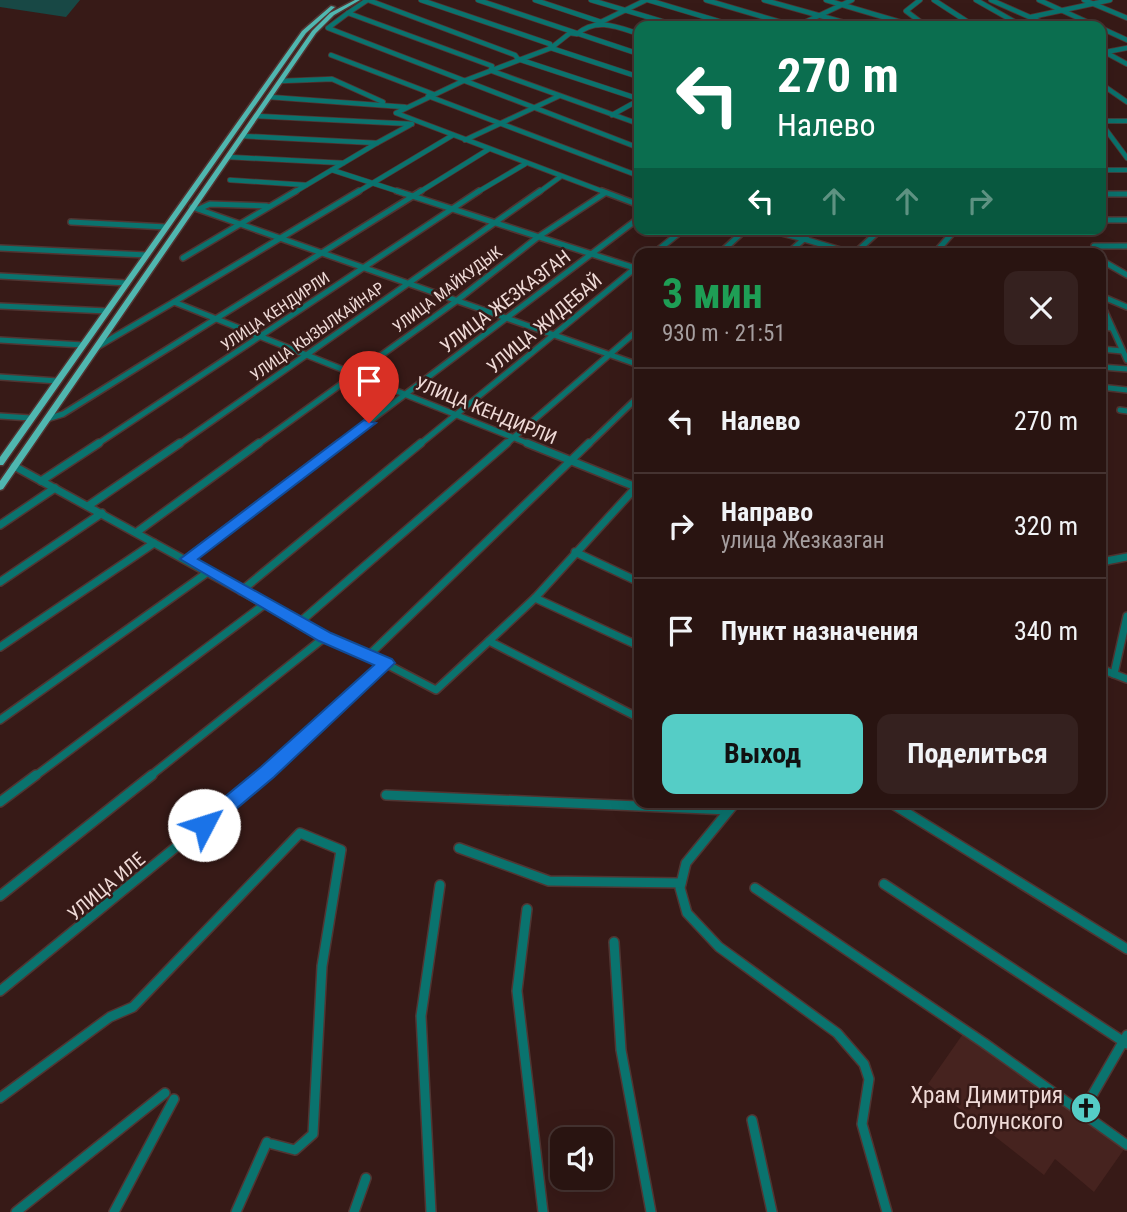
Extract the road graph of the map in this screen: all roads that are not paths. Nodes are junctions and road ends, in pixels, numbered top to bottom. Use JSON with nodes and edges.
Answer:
{"nodes":[{"id":1,"x":347,"y":0,"type":"edge"},
{"id":2,"x":364,"y":0,"type":"edge"},
{"id":3,"x":421,"y":0,"type":"edge"},
{"id":4,"x":478,"y":0,"type":"edge"},
{"id":5,"x":535,"y":0,"type":"edge"},
{"id":6,"x":559,"y":0,"type":"edge"},
{"id":7,"x":591,"y":0,"type":"edge"},
{"id":8,"x":647,"y":0,"type":"edge"},
{"id":9,"x":705,"y":0,"type":"edge"},
{"id":10,"x":764,"y":0,"type":"edge"},
{"id":11,"x":826,"y":0,"type":"edge"},
{"id":12,"x":852,"y":0,"type":"edge"},
{"id":13,"x":920,"y":0,"type":"edge"},
{"id":14,"x":934,"y":0,"type":"edge"},
{"id":15,"x":976,"y":0,"type":"edge"},
{"id":16,"x":991,"y":0,"type":"edge"},
{"id":17,"x":1039,"y":0,"type":"edge"},
{"id":18,"x":1084,"y":0,"type":"edge"},
{"id":19,"x":1110,"y":0,"type":"edge"},
{"id":20,"x":547,"y":4,"type":"junction"},
{"id":21,"x":842,"y":4,"type":"junction"},
{"id":22,"x":1092,"y":4,"type":"junction"},
{"id":23,"x":908,"y":9,"type":"junction"},
{"id":24,"x":625,"y":10,"type":"junction"},
{"id":25,"x":1062,"y":10,"type":"junction"},
{"id":26,"x":348,"y":13,"type":"junction"},
{"id":27,"x":819,"y":16,"type":"junction"},
{"id":28,"x":1031,"y":18,"type":"junction"},
{"id":29,"x":1127,"y":19,"type":"edge"},
{"id":30,"x":661,"y":21,"type":"edge"},
{"id":31,"x":718,"y":21,"type":"edge"},
{"id":32,"x":778,"y":21,"type":"edge"},
{"id":33,"x":808,"y":21,"type":"edge"},
{"id":34,"x":838,"y":21,"type":"edge"},
{"id":35,"x":895,"y":21,"type":"edge"},
{"id":36,"x":907,"y":21,"type":"edge"},
{"id":37,"x":921,"y":21,"type":"edge"},
{"id":38,"x":966,"y":21,"type":"edge"},
{"id":39,"x":1013,"y":21,"type":"edge"},
{"id":40,"x":1038,"y":21,"type":"edge"},
{"id":41,"x":1085,"y":21,"type":"edge"},
{"id":42,"x":601,"y":22,"type":"junction"},
{"id":43,"x":1106,"y":31,"type":"edge"},
{"id":44,"x":634,"y":32,"type":"edge"},
{"id":45,"x":577,"y":34,"type":"junction"},
{"id":46,"x":1127,"y":40,"type":"edge"},
{"id":47,"x":551,"y":48,"type":"junction"},
{"id":48,"x":1127,"y":48,"type":"edge"},
{"id":49,"x":1106,"y":51,"type":"edge"},
{"id":50,"x":634,"y":52,"type":"edge"},
{"id":51,"x":1106,"y":53,"type":"edge"},
{"id":52,"x":331,"y":55,"type":"dead end"},
{"id":53,"x":518,"y":59,"type":"junction"},
{"id":54,"x":1127,"y":64,"type":"edge"},
{"id":55,"x":491,"y":70,"type":"junction"},
{"id":56,"x":276,"y":71,"type":"junction"},
{"id":57,"x":287,"y":72,"type":"junction"},
{"id":58,"x":634,"y":76,"type":"edge"},
{"id":59,"x":281,"y":81,"type":"junction"},
{"id":60,"x":461,"y":82,"type":"junction"},
{"id":61,"x":1106,"y":87,"type":"edge"},
{"id":62,"x":1127,"y":93,"type":"edge"},
{"id":63,"x":1116,"y":94,"type":"junction"},
{"id":64,"x":430,"y":95,"type":"junction"},
{"id":65,"x":560,"y":96,"type":"junction"},
{"id":66,"x":270,"y":97,"type":"junction"},
{"id":67,"x":634,"y":98,"type":"edge"},
{"id":68,"x":1127,"y":102,"type":"edge"},
{"id":69,"x":383,"y":103,"type":"junction"},
{"id":70,"x":634,"y":103,"type":"edge"},
{"id":71,"x":406,"y":107,"type":"junction"},
{"id":72,"x":532,"y":108,"type":"junction"},
{"id":73,"x":612,"y":115,"type":"junction"},
{"id":74,"x":256,"y":116,"type":"junction"},
{"id":75,"x":1127,"y":121,"type":"edge"},
{"id":76,"x":634,"y":122,"type":"edge"},
{"id":77,"x":1106,"y":122,"type":"edge"},
{"id":78,"x":416,"y":123,"type":"junction"},
{"id":79,"x":499,"y":123,"type":"junction"},
{"id":80,"x":1106,"y":129,"type":"edge"},
{"id":81,"x":453,"y":135,"type":"junction"},
{"id":82,"x":243,"y":136,"type":"junction"},
{"id":83,"x":465,"y":140,"type":"junction"},
{"id":84,"x":377,"y":143,"type":"junction"},
{"id":85,"x":634,"y":146,"type":"edge"},
{"id":86,"x":489,"y":149,"type":"junction"},
{"id":87,"x":228,"y":157,"type":"junction"},
{"id":88,"x":1127,"y":158,"type":"edge"},
{"id":89,"x":344,"y":163,"type":"junction"},
{"id":90,"x":525,"y":163,"type":"junction"},
{"id":91,"x":332,"y":170,"type":"junction"},
{"id":92,"x":1106,"y":170,"type":"edge"},
{"id":93,"x":1127,"y":170,"type":"edge"},
{"id":94,"x":634,"y":174,"type":"edge"},
{"id":95,"x":560,"y":177,"type":"junction"},
{"id":96,"x":230,"y":180,"type":"dead end"},
{"id":97,"x":372,"y":183,"type":"junction"},
{"id":98,"x":307,"y":185,"type":"junction"},
{"id":99,"x":605,"y":193,"type":"junction"},
{"id":100,"x":1106,"y":194,"type":"edge"},
{"id":101,"x":1127,"y":194,"type":"edge"},
{"id":102,"x":414,"y":195,"type":"junction"},
{"id":103,"x":634,"y":203,"type":"edge"},
{"id":104,"x":269,"y":206,"type":"junction"},
{"id":105,"x":195,"y":208,"type":"junction"},
{"id":106,"x":451,"y":208,"type":"junction"},
{"id":107,"x":1106,"y":220,"type":"edge"},
{"id":108,"x":1127,"y":220,"type":"edge"},
{"id":109,"x":71,"y":222,"type":"dead end"},
{"id":110,"x":493,"y":222,"type":"junction"},
{"id":111,"x":634,"y":222,"type":"edge"},
{"id":112,"x":239,"y":224,"type":"junction"},
{"id":113,"x":166,"y":227,"type":"junction"},
{"id":114,"x":677,"y":235,"type":"edge"},
{"id":115,"x":740,"y":235,"type":"edge"},
{"id":116,"x":789,"y":235,"type":"edge"},
{"id":117,"x":808,"y":235,"type":"edge"},
{"id":118,"x":875,"y":235,"type":"edge"},
{"id":119,"x":538,"y":237,"type":"junction"},
{"id":120,"x":281,"y":239,"type":"junction"},
{"id":121,"x":804,"y":239,"type":"junction"},
{"id":122,"x":154,"y":245,"type":"junction"},
{"id":123,"x":166,"y":245,"type":"junction"},
{"id":124,"x":1094,"y":246,"type":"dead end"},
{"id":125,"x":1127,"y":246,"type":"edge"},
{"id":126,"x":0,"y":248,"type":"edge"},
{"id":127,"x":660,"y":248,"type":"edge"},
{"id":128,"x":725,"y":248,"type":"edge"},
{"id":129,"x":794,"y":248,"type":"edge"},
{"id":130,"x":834,"y":248,"type":"edge"},
{"id":131,"x":860,"y":248,"type":"edge"},
{"id":132,"x":321,"y":253,"type":"junction"},
{"id":133,"x":147,"y":255,"type":"junction"},
{"id":134,"x":592,"y":256,"type":"junction"},
{"id":135,"x":183,"y":258,"type":"dead end"},
{"id":136,"x":1106,"y":263,"type":"edge"},
{"id":137,"x":634,"y":267,"type":"edge"},
{"id":138,"x":363,"y":268,"type":"junction"},
{"id":139,"x":634,"y":270,"type":"edge"},
{"id":140,"x":1127,"y":275,"type":"edge"},
{"id":141,"x":0,"y":276,"type":"edge"},
{"id":142,"x":127,"y":283,"type":"junction"},
{"id":143,"x":408,"y":284,"type":"junction"},
{"id":144,"x":1106,"y":298,"type":"edge"},
{"id":145,"x":456,"y":301,"type":"junction"},
{"id":146,"x":174,"y":302,"type":"junction"},
{"id":147,"x":0,"y":306,"type":"edge"},
{"id":148,"x":1127,"y":307,"type":"edge"},
{"id":149,"x":107,"y":311,"type":"junction"},
{"id":150,"x":1106,"y":315,"type":"edge"},
{"id":151,"x":505,"y":318,"type":"junction"},
{"id":152,"x":220,"y":319,"type":"junction"},
{"id":153,"x":1106,"y":327,"type":"edge"},
{"id":154,"x":1112,"y":328,"type":"junction"},
{"id":155,"x":634,"y":334,"type":"edge"},
{"id":156,"x":555,"y":335,"type":"junction"},
{"id":157,"x":262,"y":337,"type":"junction"},
{"id":158,"x":0,"y":341,"type":"edge"},
{"id":159,"x":83,"y":345,"type":"junction"},
{"id":160,"x":97,"y":347,"type":"junction"},
{"id":161,"x":1123,"y":349,"type":"edge"},
{"id":162,"x":611,"y":355,"type":"junction"},
{"id":163,"x":309,"y":356,"type":"junction"},
{"id":164,"x":1127,"y":360,"type":"edge"},
{"id":165,"x":634,"y":363,"type":"edge"},
{"id":166,"x":1106,"y":367,"type":"edge"},
{"id":167,"x":1127,"y":369,"type":"edge"},
{"id":168,"x":353,"y":375,"type":"junction"},
{"id":169,"x":0,"y":377,"type":"edge"},
{"id":170,"x":58,"y":381,"type":"junction"},
{"id":171,"x":1106,"y":388,"type":"edge"},
{"id":172,"x":1127,"y":390,"type":"edge"},
{"id":173,"x":405,"y":395,"type":"junction"},
{"id":174,"x":634,"y":401,"type":"edge"},
{"id":175,"x":0,"y":416,"type":"edge"},
{"id":176,"x":458,"y":416,"type":"junction"},
{"id":177,"x":32,"y":418,"type":"junction"},
{"id":178,"x":47,"y":419,"type":"junction"},
{"id":179,"x":513,"y":438,"type":"junction"},
{"id":180,"x":572,"y":460,"type":"junction"},
{"id":181,"x":0,"y":463,"type":"edge"},
{"id":182,"x":14,"y":466,"type":"junction"},
{"id":183,"x":41,"y":481,"type":"junction"},
{"id":184,"x":634,"y":484,"type":"edge"},
{"id":185,"x":0,"y":487,"type":"edge"},
{"id":186,"x":55,"y":488,"type":"junction"},
{"id":187,"x":634,"y":488,"type":"edge"},
{"id":188,"x":88,"y":506,"type":"junction"},
{"id":189,"x":102,"y":513,"type":"junction"},
{"id":190,"x":0,"y":525,"type":"edge"},
{"id":191,"x":137,"y":532,"type":"junction"},
{"id":192,"x":154,"y":542,"type":"junction"},
{"id":193,"x":575,"y":552,"type":"junction"},
{"id":194,"x":1127,"y":557,"type":"edge"},
{"id":195,"x":187,"y":559,"type":"junction"},
{"id":196,"x":1106,"y":561,"type":"edge"},
{"id":197,"x":208,"y":572,"type":"junction"},
{"id":198,"x":634,"y":580,"type":"edge"},
{"id":199,"x":0,"y":583,"type":"edge"},
{"id":200,"x":242,"y":591,"type":"junction"},
{"id":201,"x":535,"y":598,"type":"junction"},
{"id":202,"x":265,"y":604,"type":"junction"},
{"id":203,"x":1127,"y":616,"type":"edge"},
{"id":204,"x":300,"y":622,"type":"junction"},
{"id":205,"x":325,"y":637,"type":"junction"},
{"id":206,"x":489,"y":641,"type":"junction"},
{"id":207,"x":634,"y":644,"type":"edge"},
{"id":208,"x":0,"y":646,"type":"edge"},
{"id":209,"x":369,"y":655,"type":"junction"},
{"id":210,"x":386,"y":663,"type":"junction"},
{"id":211,"x":1106,"y":671,"type":"edge"},
{"id":212,"x":1114,"y":674,"type":"junction"},
{"id":213,"x":1127,"y":679,"type":"edge"},
{"id":214,"x":634,"y":715,"type":"edge"},
{"id":215,"x":0,"y":720,"type":"edge"},
{"id":216,"x":386,"y":794,"type":"dead end"},
{"id":217,"x":0,"y":802,"type":"edge"},
{"id":218,"x":634,"y":802,"type":"edge"},
{"id":219,"x":729,"y":808,"type":"edge"},
{"id":220,"x":899,"y":808,"type":"edge"},
{"id":221,"x":459,"y":848,"type":"dead end"},
{"id":222,"x":681,"y":883,"type":"junction"},
{"id":223,"x":884,"y":884,"type":"dead end"},
{"id":224,"x":440,"y":885,"type":"dead end"},
{"id":225,"x":755,"y":888,"type":"dead end"},
{"id":226,"x":0,"y":896,"type":"edge"},
{"id":227,"x":527,"y":909,"type":"dead end"},
{"id":228,"x":614,"y":942,"type":"dead end"},
{"id":229,"x":1127,"y":949,"type":"edge"},
{"id":230,"x":0,"y":990,"type":"edge"},
{"id":231,"x":1126,"y":1040,"type":"edge"},
{"id":232,"x":0,"y":1098,"type":"edge"},
{"id":233,"x":1082,"y":1113,"type":"junction"},
{"id":234,"x":752,"y":1120,"type":"dead end"},
{"id":235,"x":1127,"y":1145,"type":"edge"},
{"id":236,"x":366,"y":1178,"type":"dead end"},
{"id":237,"x":16,"y":1212,"type":"edge"},
{"id":238,"x":114,"y":1212,"type":"edge"},
{"id":239,"x":236,"y":1212,"type":"edge"},
{"id":240,"x":354,"y":1212,"type":"edge"},
{"id":241,"x":431,"y":1212,"type":"edge"},
{"id":242,"x":543,"y":1212,"type":"edge"},
{"id":243,"x":650,"y":1212,"type":"edge"},
{"id":244,"x":772,"y":1212,"type":"edge"},
{"id":245,"x":887,"y":1212,"type":"edge"}],
"edges":[{"from":1,"to":56,"type":"main road"},
{"from":2,"to":26,"type":"street"},
{"from":2,"to":53,"type":"street"},
{"from":2,"to":57,"type":"main road"},
{"from":3,"to":47,"type":"street"},
{"from":4,"to":45,"type":"street"},
{"from":5,"to":20,"type":"street"},
{"from":6,"to":20,"type":"street"},
{"from":7,"to":24,"type":"street"},
{"from":8,"to":24,"type":"street"},
{"from":8,"to":31,"type":"street"},
{"from":9,"to":32,"type":"street"},
{"from":10,"to":27,"type":"street"},
{"from":11,"to":21,"type":"street"},
{"from":12,"to":21,"type":"street"},
{"from":13,"to":23,"type":"street"},
{"from":14,"to":38,"type":"street"},
{"from":15,"to":39,"type":"street"},
{"from":16,"to":28,"type":"street"},
{"from":17,"to":25,"type":"street"},
{"from":18,"to":22,"type":"street"},
{"from":19,"to":22,"type":"street"},
{"from":20,"to":42,"type":"street"},
{"from":21,"to":27,"type":"street"},
{"from":21,"to":35,"type":"street"},
{"from":22,"to":25,"type":"street"},
{"from":22,"to":29,"type":"street"},
{"from":23,"to":36,"type":"street"},
{"from":23,"to":37,"type":"street"},
{"from":24,"to":30,"type":"street"},
{"from":24,"to":42,"type":"street"},
{"from":25,"to":28,"type":"street"},
{"from":25,"to":41,"type":"street"},
{"from":26,"to":55,"type":"street"},
{"from":26,"to":60,"type":"street"},
{"from":27,"to":33,"type":"street"},
{"from":27,"to":34,"type":"street"},
{"from":28,"to":40,"type":"street"},
{"from":42,"to":44,"type":"street"},
{"from":42,"to":45,"type":"street"},
{"from":43,"to":46,"type":"street"},
{"from":45,"to":47,"type":"street"},
{"from":45,"to":50,"type":"street"},
{"from":47,"to":53,"type":"street"},
{"from":47,"to":58,"type":"street"},
{"from":48,"to":49,"type":"street"},
{"from":51,"to":54,"type":"street"},
{"from":52,"to":64,"type":"street"},
{"from":53,"to":55,"type":"street"},
{"from":53,"to":67,"type":"street"},
{"from":55,"to":60,"type":"street"},
{"from":55,"to":65,"type":"street"},
{"from":56,"to":57,"type":"main road"},
{"from":56,"to":113,"type":"main road"},
{"from":57,"to":59,"type":"main road"},
{"from":59,"to":66,"type":"main road"},
{"from":59,"to":69,"type":"street"},
{"from":60,"to":64,"type":"street"},
{"from":60,"to":72,"type":"street"},
{"from":61,"to":63,"type":"street"},
{"from":62,"to":63,"type":"street"},
{"from":63,"to":68,"type":"street"},
{"from":64,"to":71,"type":"street"},
{"from":64,"to":79,"type":"street"},
{"from":65,"to":72,"type":"street"},
{"from":65,"to":73,"type":"street"},
{"from":66,"to":69,"type":"street"},
{"from":66,"to":74,"type":"main road"},
{"from":69,"to":71,"type":"street"},
{"from":70,"to":73,"type":"street"},
{"from":71,"to":78,"type":"street"},
{"from":72,"to":79,"type":"street"},
{"from":72,"to":85,"type":"street"},
{"from":73,"to":76,"type":"street"},
{"from":74,"to":78,"type":"street"},
{"from":74,"to":82,"type":"main road"},
{"from":75,"to":77,"type":"street"},
{"from":78,"to":81,"type":"street"},
{"from":78,"to":84,"type":"street"},
{"from":79,"to":83,"type":"street"},
{"from":79,"to":94,"type":"street"},
{"from":80,"to":88,"type":"street"},
{"from":81,"to":83,"type":"street"},
{"from":81,"to":97,"type":"street"},
{"from":82,"to":84,"type":"street"},
{"from":82,"to":87,"type":"main road"},
{"from":83,"to":86,"type":"street"},
{"from":84,"to":89,"type":"street"},
{"from":86,"to":90,"type":"street"},
{"from":86,"to":102,"type":"street"},
{"from":87,"to":89,"type":"street"},
{"from":87,"to":105,"type":"main road"},
{"from":89,"to":91,"type":"street"},
{"from":90,"to":95,"type":"street"},
{"from":90,"to":106,"type":"street","name":"УЛИЦА КЕНДИРЛИ"},
{"from":91,"to":97,"type":"street"},
{"from":91,"to":98,"type":"street"},
{"from":92,"to":93,"type":"street"},
{"from":95,"to":99,"type":"street"},
{"from":95,"to":110,"type":"street","name":"УЛИЦА КЫЗЫЛКАЙНАР"},
{"from":96,"to":98,"type":"street"},
{"from":97,"to":102,"type":"street"},
{"from":97,"to":120,"type":"street"},
{"from":98,"to":104,"type":"street"},
{"from":99,"to":103,"type":"street"},
{"from":99,"to":119,"type":"street","name":"УЛИЦА МАЙКУДЫК"},
{"from":100,"to":101,"type":"street"},
{"from":102,"to":106,"type":"street"},
{"from":102,"to":132,"type":"street"},
{"from":104,"to":105,"type":"street"},
{"from":104,"to":112,"type":"street"},
{"from":105,"to":112,"type":"street"},
{"from":105,"to":123,"type":"main road"},
{"from":106,"to":110,"type":"street"},
{"from":106,"to":138,"type":"street","name":"УЛИЦА КЕНДИРЛИ"},
{"from":107,"to":108,"type":"street"},
{"from":109,"to":113,"type":"street"},
{"from":110,"to":119,"type":"street"},
{"from":110,"to":143,"type":"street","name":"УЛИЦА КЫЗЫЛКАЙНАР"},
{"from":111,"to":134,"type":"street","name":"УЛИЦА ЖЕЗКАЗГАН"},
{"from":112,"to":120,"type":"street"},
{"from":112,"to":135,"type":"street"},
{"from":113,"to":122,"type":"main road"},
{"from":114,"to":127,"type":"street"},
{"from":115,"to":128,"type":"street"},
{"from":116,"to":121,"type":"street"},
{"from":117,"to":121,"type":"street"},
{"from":118,"to":131,"type":"street"},
{"from":119,"to":134,"type":"street"},
{"from":119,"to":145,"type":"street","name":"УЛИЦА МАЙКУДЫК"},
{"from":120,"to":132,"type":"street"},
{"from":120,"to":146,"type":"street"},
{"from":121,"to":129,"type":"street"},
{"from":121,"to":130,"type":"street"},
{"from":122,"to":123,"type":"main road"},
{"from":122,"to":133,"type":"main road"},
{"from":123,"to":160,"type":"main road"},
{"from":124,"to":125,"type":"street"},
{"from":126,"to":133,"type":"street"},
{"from":132,"to":138,"type":"street"},
{"from":132,"to":152,"type":"street"},
{"from":133,"to":142,"type":"main road"},
{"from":134,"to":137,"type":"street"},
{"from":134,"to":151,"type":"street","name":"УЛИЦА ЖЕЗКАЗГАН"},
{"from":136,"to":140,"type":"street"},
{"from":138,"to":143,"type":"street"},
{"from":138,"to":157,"type":"street","name":"УЛИЦА КЕНДИРЛИ"},
{"from":139,"to":156,"type":"street","name":"УЛИЦА ЖИДЕБАЙ"},
{"from":141,"to":142,"type":"street"},
{"from":142,"to":149,"type":"main road"},
{"from":143,"to":145,"type":"street"},
{"from":143,"to":163,"type":"street","name":"УЛИЦА КЫЗЫЛКАЙНАР"},
{"from":144,"to":148,"type":"street"},
{"from":145,"to":151,"type":"street"},
{"from":145,"to":168,"type":"street","name":"УЛИЦА МАЙКУДЫК"},
{"from":146,"to":152,"type":"street","name":"УЛИЦА КЕНДИРЛИ"},
{"from":146,"to":160,"type":"street"},
{"from":147,"to":149,"type":"street"},
{"from":149,"to":159,"type":"main road"},
{"from":150,"to":154,"type":"street"},
{"from":151,"to":156,"type":"street"},
{"from":151,"to":173,"type":"street","name":"УЛИЦА ЖЕЗКАЗГАН"},
{"from":152,"to":157,"type":"street","name":"УЛИЦА КЕНДИРЛИ"},
{"from":152,"to":178,"type":"street"},
{"from":153,"to":154,"type":"street"},
{"from":154,"to":161,"type":"street"},
{"from":155,"to":162,"type":"street"},
{"from":156,"to":162,"type":"street"},
{"from":156,"to":176,"type":"street","name":"УЛИЦА ЖИДЕБАЙ"},
{"from":157,"to":163,"type":"street","name":"УЛИЦА КЕНДИРЛИ"},
{"from":157,"to":183,"type":"street","name":"УЛИЦА КЕНДИРЛИ"},
{"from":158,"to":159,"type":"street"},
{"from":159,"to":170,"type":"main road"},
{"from":160,"to":178,"type":"main road"},
{"from":161,"to":164,"type":"street"},
{"from":162,"to":165,"type":"street"},
{"from":162,"to":179,"type":"street"},
{"from":163,"to":168,"type":"street","name":"УЛИЦА КЕНДИРЛИ"},
{"from":163,"to":188,"type":"street","name":"УЛИЦА КЫЗЫЛКАЙНАР"},
{"from":166,"to":167,"type":"street"},
{"from":168,"to":173,"type":"street","name":"УЛИЦА КЕНДИРЛИ"},
{"from":168,"to":191,"type":"street","name":"УЛИЦА МАЙКУДЫК"},
{"from":169,"to":170,"type":"street"},
{"from":170,"to":177,"type":"main road"},
{"from":171,"to":172,"type":"street"},
{"from":173,"to":176,"type":"street","name":"УЛИЦА КЕНДИРЛИ"},
{"from":173,"to":195,"type":"street","name":"УЛИЦА ЖЕЗКАЗГАН"},
{"from":174,"to":180,"type":"street"},
{"from":175,"to":177,"type":"street"},
{"from":176,"to":179,"type":"street","name":"УЛИЦА КЕНДИРЛИ"},
{"from":176,"to":200,"type":"street","name":"УЛИЦА ЖИДЕБАЙ"},
{"from":177,"to":181,"type":"main road"},
{"from":178,"to":182,"type":"main road"},
{"from":179,"to":180,"type":"street","name":"УЛИЦА КЕНДИРЛИ"},
{"from":179,"to":204,"type":"street"},
{"from":180,"to":184,"type":"street","name":"УЛИЦА КЕНДИРЛИ"},
{"from":180,"to":209,"type":"street"},
{"from":182,"to":183,"type":"street"},
{"from":182,"to":185,"type":"main road"},
{"from":183,"to":186,"type":"street"},
{"from":186,"to":188,"type":"street"},
{"from":186,"to":190,"type":"street"},
{"from":187,"to":193,"type":"street"},
{"from":188,"to":189,"type":"street"},
{"from":189,"to":191,"type":"street"},
{"from":189,"to":199,"type":"street"},
{"from":191,"to":192,"type":"street"},
{"from":192,"to":195,"type":"street"},
{"from":192,"to":208,"type":"street"},
{"from":193,"to":198,"type":"street"},
{"from":193,"to":201,"type":"street"},
{"from":194,"to":196,"type":"street"},
{"from":195,"to":197,"type":"street"},
{"from":197,"to":200,"type":"street"},
{"from":197,"to":215,"type":"street"},
{"from":200,"to":202,"type":"street"},
{"from":201,"to":206,"type":"street"},
{"from":201,"to":207,"type":"street"},
{"from":202,"to":204,"type":"street"},
{"from":202,"to":217,"type":"street"},
{"from":203,"to":212,"type":"street"},
{"from":204,"to":205,"type":"street"},
{"from":205,"to":209,"type":"street"},
{"from":205,"to":226,"type":"street"},
{"from":206,"to":210,"type":"street"},
{"from":206,"to":214,"type":"street"},
{"from":209,"to":210,"type":"street"},
{"from":210,"to":230,"type":"street","name":"УЛИЦА ИЛЕ"},
{"from":211,"to":212,"type":"street"},
{"from":212,"to":213,"type":"street"},
{"from":216,"to":218,"type":"street"},
{"from":219,"to":222,"type":"street"},
{"from":220,"to":229,"type":"street"},
{"from":221,"to":222,"type":"street"},
{"from":222,"to":245,"type":"street"},
{"from":223,"to":231,"type":"street"},
{"from":224,"to":241,"type":"street"},
{"from":225,"to":233,"type":"street"},
{"from":227,"to":242,"type":"street"},
{"from":228,"to":243,"type":"street"},
{"from":231,"to":233,"type":"street"},
{"from":232,"to":239,"type":"street"},
{"from":233,"to":235,"type":"street"},
{"from":234,"to":244,"type":"street"},
{"from":236,"to":240,"type":"street"},
{"from":237,"to":238,"type":"street"}]}
